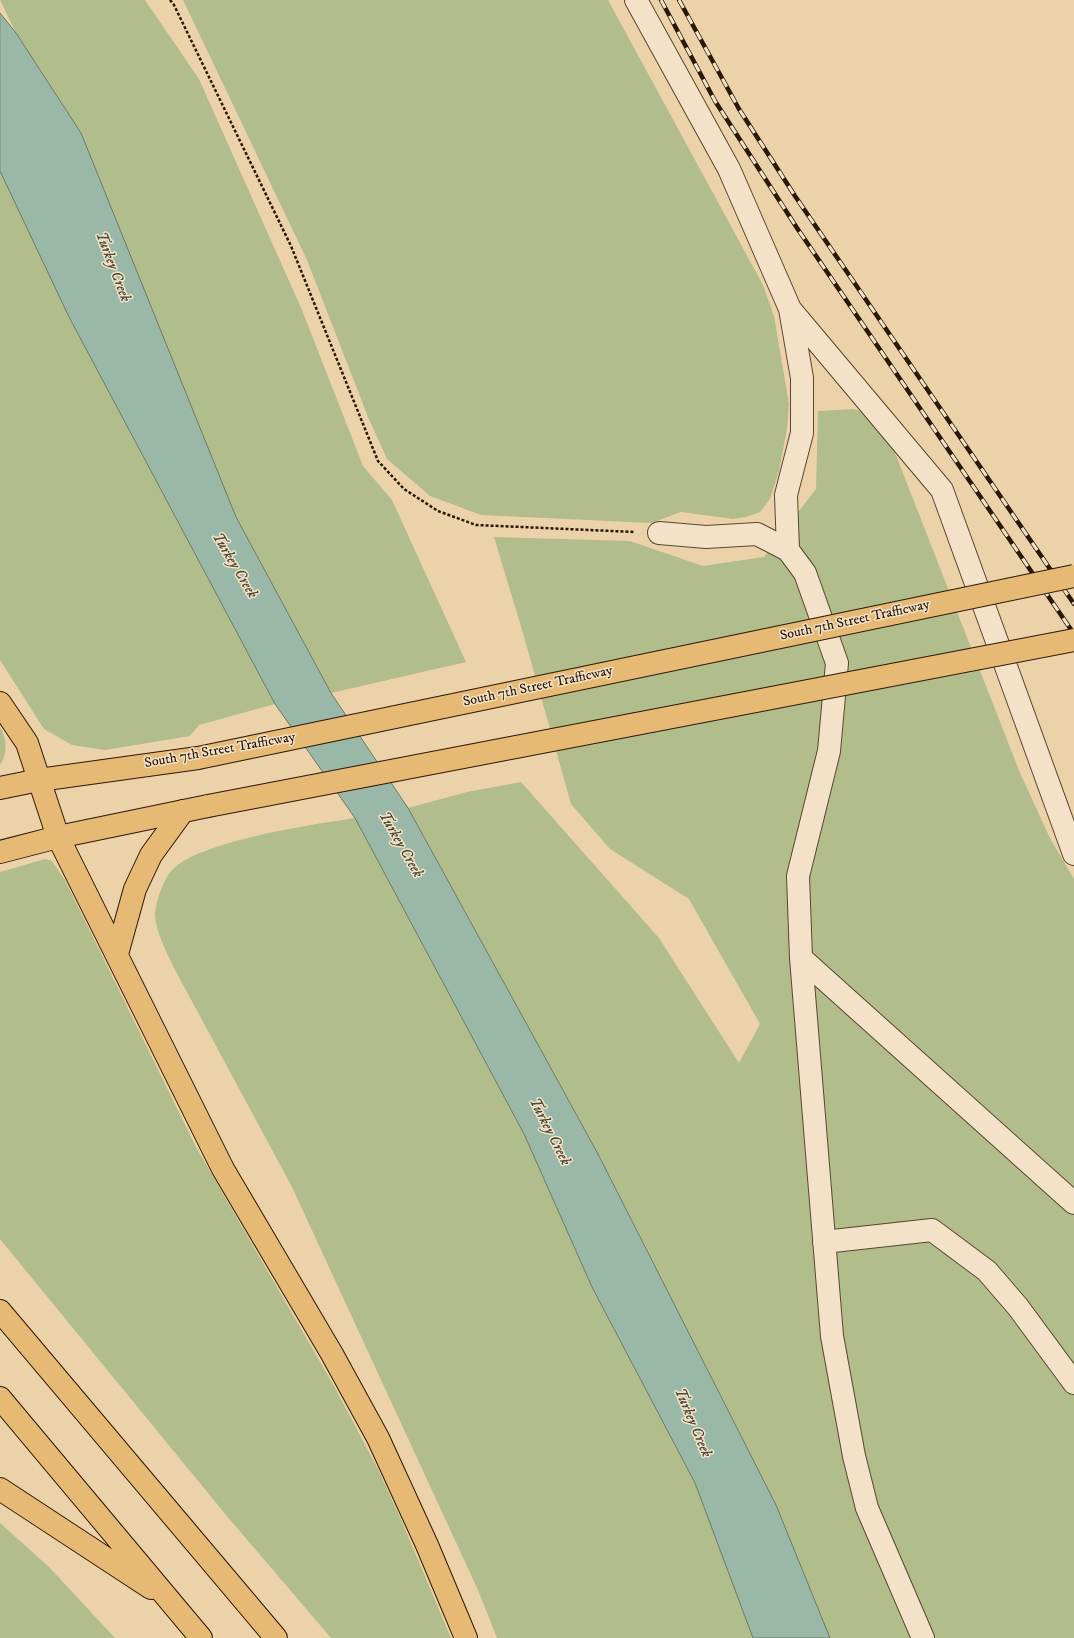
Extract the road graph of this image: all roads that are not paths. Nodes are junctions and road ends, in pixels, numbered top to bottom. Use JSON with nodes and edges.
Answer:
{"nodes":[{"id":1,"x":636,"y":0,"type":"edge"},
{"id":2,"x":790,"y":309,"type":"junction"},
{"id":3,"x":659,"y":533,"type":"road end"},
{"id":4,"x":788,"y":550,"type":"junction"},
{"id":5,"x":1074,"y":576,"type":"edge"},
{"id":6,"x":1074,"y":640,"type":"edge"},
{"id":7,"x":0,"y":702,"type":"edge"},
{"id":8,"x":39,"y":780,"type":"junction"},
{"id":9,"x":0,"y":788,"type":"edge"},
{"id":10,"x":183,"y":811,"type":"junction"},
{"id":11,"x":58,"y":837,"type":"junction"},
{"id":12,"x":0,"y":852,"type":"edge"},
{"id":13,"x":1074,"y":854,"type":"edge"},
{"id":14,"x":117,"y":954,"type":"junction"},
{"id":15,"x":801,"y":958,"type":"junction"},
{"id":16,"x":1074,"y":1203,"type":"edge"},
{"id":17,"x":824,"y":1242,"type":"junction"},
{"id":18,"x":0,"y":1311,"type":"edge"},
{"id":19,"x":1074,"y":1383,"type":"edge"},
{"id":20,"x":0,"y":1398,"type":"edge"},
{"id":21,"x":0,"y":1489,"type":"edge"},
{"id":22,"x":170,"y":1600,"type":"junction"},
{"id":23,"x":201,"y":1638,"type":"edge"},
{"id":24,"x":276,"y":1638,"type":"edge"},
{"id":25,"x":466,"y":1638,"type":"edge"},
{"id":26,"x":923,"y":1638,"type":"edge"}],
"edges":[{"from":1,"to":2,"type":"lane"},
{"from":2,"to":4,"type":"lane"},
{"from":2,"to":13,"type":"lane"},
{"from":3,"to":4,"type":"lane"},
{"from":4,"to":15,"type":"lane"},
{"from":5,"to":8,"type":"main road","name":"South 7th Street Trafficway","bridge":true},
{"from":6,"to":10,"type":"main road","bridge":true},
{"from":7,"to":8,"type":"main road"},
{"from":8,"to":9,"type":"main road","name":"South 7th Street Trafficway"},
{"from":8,"to":11,"type":"main road"},
{"from":10,"to":11,"type":"main road"},
{"from":10,"to":14,"type":"main road"},
{"from":11,"to":12,"type":"main road"},
{"from":11,"to":14,"type":"main road"},
{"from":14,"to":25,"type":"main road"},
{"from":15,"to":16,"type":"lane"},
{"from":15,"to":17,"type":"lane"},
{"from":17,"to":19,"type":"lane"},
{"from":17,"to":26,"type":"lane"},
{"from":18,"to":24,"type":"main road"},
{"from":20,"to":22,"type":"main road"},
{"from":21,"to":22,"type":"main road"},
{"from":22,"to":23,"type":"main road"}]}
